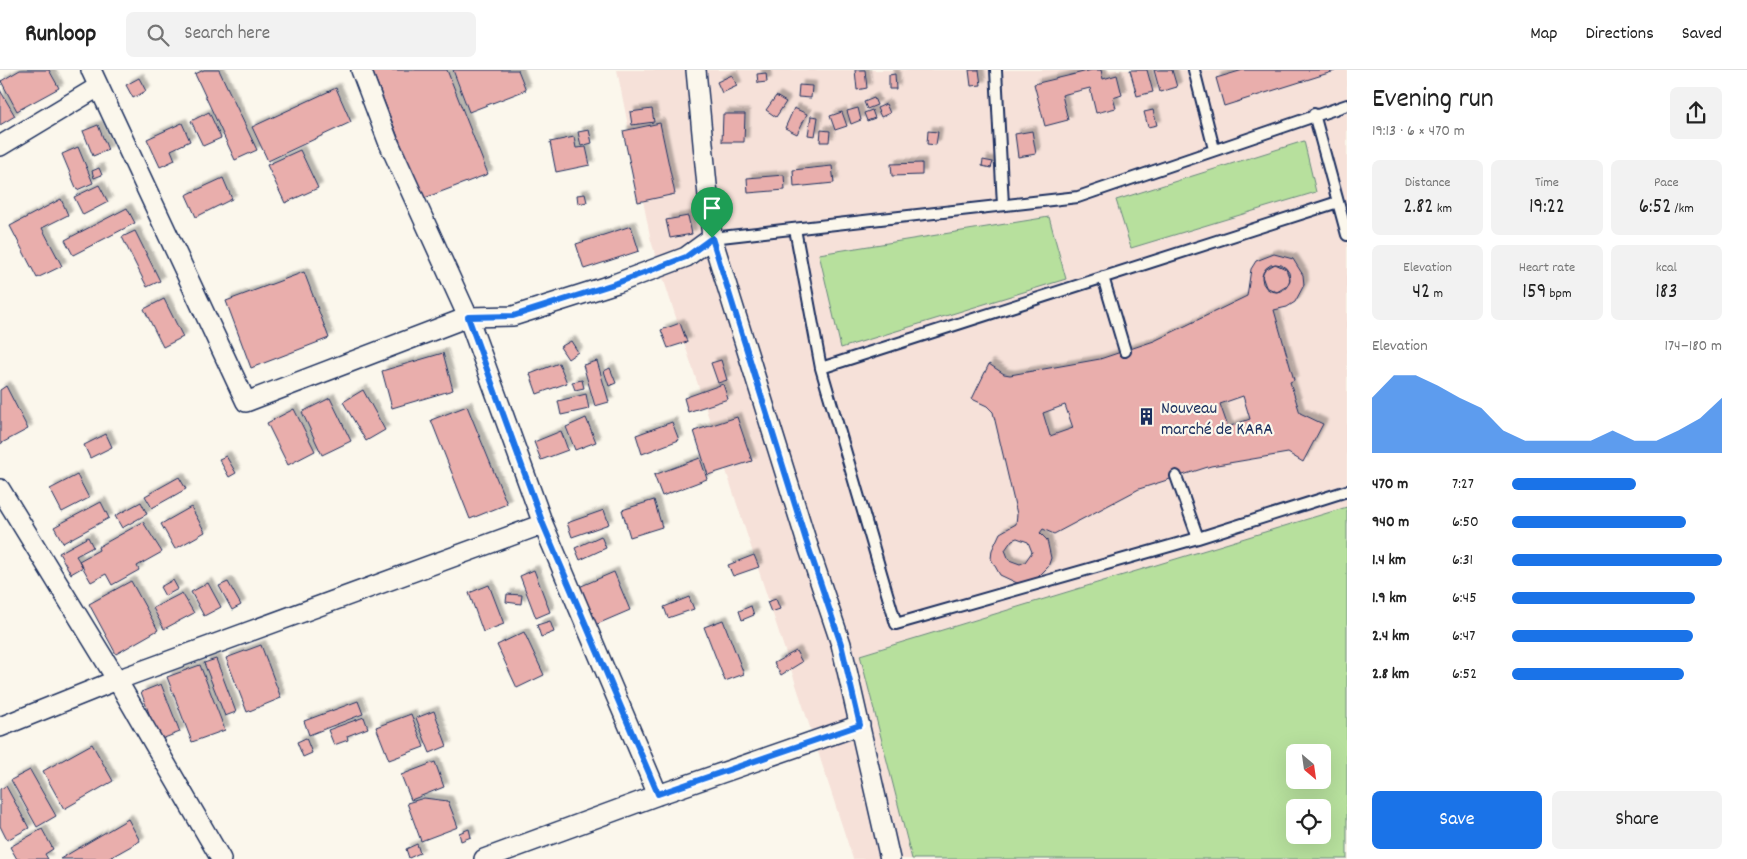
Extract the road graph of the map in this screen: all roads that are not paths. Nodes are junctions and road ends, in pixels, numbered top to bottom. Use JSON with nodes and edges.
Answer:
{"nodes":[{"id":1,"x":361,"y":70,"type":"edge"},
{"id":2,"x":696,"y":70,"type":"edge"},
{"id":3,"x":996,"y":70,"type":"edge"},
{"id":4,"x":1194,"y":70,"type":"edge"},
{"id":5,"x":95,"y":78,"type":"edge"},
{"id":6,"x":1347,"y":105,"type":"edge"},
{"id":7,"x":1314,"y":114,"type":"junction"},
{"id":8,"x":0,"y":146,"type":"edge"},
{"id":9,"x":1214,"y":149,"type":"junction"},
{"id":10,"x":1338,"y":202,"type":"junction"},
{"id":11,"x":1003,"y":206,"type":"junction"},
{"id":12,"x":794,"y":229,"type":"junction"},
{"id":13,"x":1347,"y":235,"type":"edge"},
{"id":14,"x":712,"y":238,"type":"junction"},
{"id":15,"x":1102,"y":277,"type":"junction"},
{"id":16,"x":468,"y":317,"type":"junction"},
{"id":17,"x":1124,"y":351,"type":"dead end"},
{"id":18,"x":821,"y":368,"type":"junction"},
{"id":19,"x":1176,"y":476,"type":"dead end"},
{"id":20,"x":0,"y":489,"type":"edge"},
{"id":21,"x":1347,"y":491,"type":"edge"},
{"id":22,"x":543,"y":524,"type":"junction"},
{"id":23,"x":1198,"y":538,"type":"junction"},
{"id":24,"x":117,"y":680,"type":"junction"},
{"id":25,"x":860,"y":725,"type":"junction"},
{"id":26,"x":0,"y":726,"type":"edge"},
{"id":27,"x":658,"y":794,"type":"junction"},
{"id":28,"x":221,"y":859,"type":"edge"},
{"id":29,"x":484,"y":859,"type":"edge"},
{"id":30,"x":890,"y":859,"type":"edge"}],
"edges":[{"from":1,"to":16,"type":"street"},
{"from":2,"to":14,"type":"street"},
{"from":3,"to":11,"type":"lane"},
{"from":4,"to":9,"type":"lane"},
{"from":5,"to":8,"type":"street"},
{"from":5,"to":16,"type":"street"},
{"from":6,"to":7,"type":"lane"},
{"from":7,"to":9,"type":"lane"},
{"from":7,"to":10,"type":"lane"},
{"from":9,"to":11,"type":"lane"},
{"from":10,"to":13,"type":"lane"},
{"from":10,"to":15,"type":"lane"},
{"from":11,"to":12,"type":"lane"},
{"from":12,"to":14,"type":"lane"},
{"from":12,"to":18,"type":"lane"},
{"from":14,"to":16,"type":"street"},
{"from":14,"to":25,"type":"street"},
{"from":15,"to":17,"type":"lane"},
{"from":15,"to":18,"type":"lane"},
{"from":16,"to":22,"type":"street"},
{"from":18,"to":23,"type":"lane"},
{"from":19,"to":23,"type":"lane"},
{"from":20,"to":24,"type":"street"},
{"from":21,"to":23,"type":"lane"},
{"from":22,"to":24,"type":"street"},
{"from":22,"to":27,"type":"street"},
{"from":24,"to":26,"type":"street"},
{"from":24,"to":28,"type":"street"},
{"from":25,"to":27,"type":"street"},
{"from":25,"to":30,"type":"street"},
{"from":27,"to":29,"type":"street"}]}
